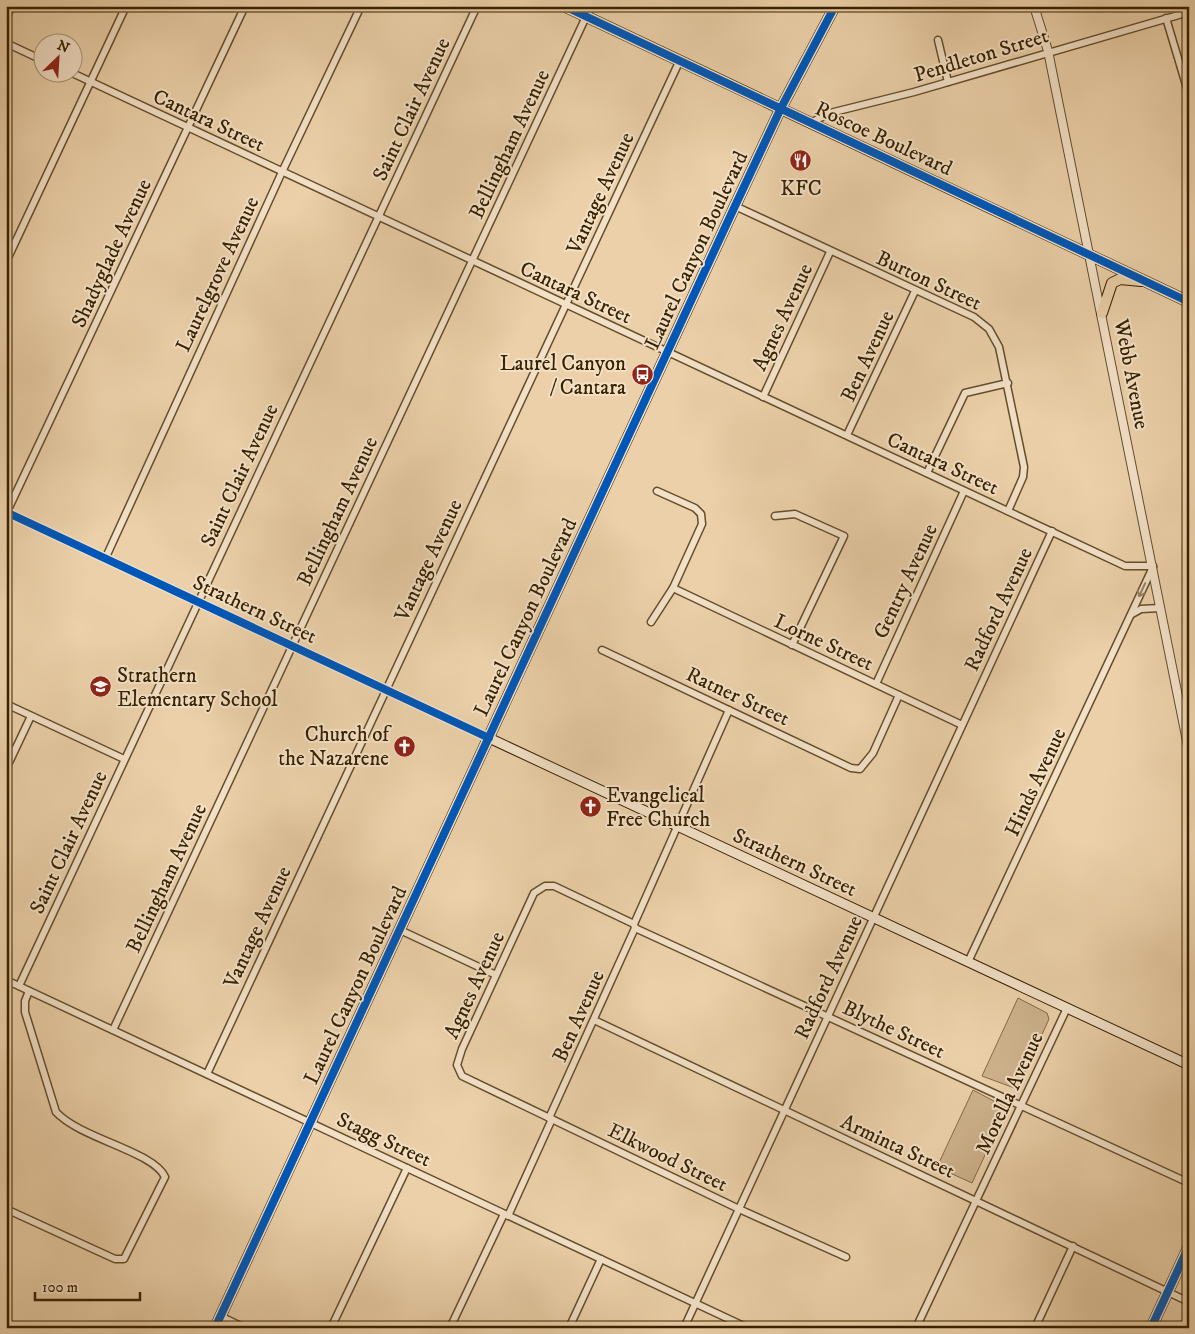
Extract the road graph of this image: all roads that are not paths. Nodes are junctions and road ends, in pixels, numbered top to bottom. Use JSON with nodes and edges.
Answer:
{"nodes":[{"id":1,"x":12,"y":6,"type":"edge"},
{"id":2,"x":126,"y":6,"type":"edge"},
{"id":3,"x":245,"y":6,"type":"edge"},
{"id":4,"x":361,"y":6,"type":"edge"},
{"id":5,"x":477,"y":6,"type":"edge"},
{"id":6,"x":564,"y":6,"type":"edge"},
{"id":7,"x":591,"y":6,"type":"edge"},
{"id":8,"x":835,"y":6,"type":"edge"},
{"id":9,"x":1034,"y":6,"type":"edge"},
{"id":10,"x":1189,"y":12,"type":"edge"},
{"id":11,"x":586,"y":16,"type":"junction"},
{"id":12,"x":6,"y":18,"type":"edge"},
{"id":13,"x":1166,"y":18,"type":"junction"},
{"id":14,"x":938,"y":40,"type":"dead end"},
{"id":15,"x":6,"y":43,"type":"edge"},
{"id":16,"x":1048,"y":51,"type":"junction"},
{"id":17,"x":32,"y":55,"type":"edge"},
{"id":18,"x":680,"y":60,"type":"junction"},
{"id":19,"x":82,"y":78,"type":"edge"},
{"id":20,"x":90,"y":82,"type":"junction"},
{"id":21,"x":948,"y":82,"type":"junction"},
{"id":22,"x":1189,"y":96,"type":"edge"},
{"id":23,"x":781,"y":108,"type":"junction"},
{"id":24,"x":812,"y":122,"type":"junction"},
{"id":25,"x":188,"y":129,"type":"junction"},
{"id":26,"x":282,"y":172,"type":"junction"},
{"id":27,"x":735,"y":206,"type":"junction"},
{"id":28,"x":378,"y":218,"type":"junction"},
{"id":29,"x":830,"y":252,"type":"junction"},
{"id":30,"x":1090,"y":255,"type":"junction"},
{"id":31,"x":6,"y":262,"type":"edge"},
{"id":32,"x":472,"y":262,"type":"junction"},
{"id":33,"x":1147,"y":282,"type":"junction"},
{"id":34,"x":915,"y":291,"type":"junction"},
{"id":35,"x":1189,"y":302,"type":"edge"},
{"id":36,"x":566,"y":305,"type":"junction"},
{"id":37,"x":1102,"y":313,"type":"junction"},
{"id":38,"x":667,"y":352,"type":"junction"},
{"id":39,"x":1008,"y":383,"type":"junction"},
{"id":40,"x":763,"y":397,"type":"junction"},
{"id":41,"x":847,"y":435,"type":"junction"},
{"id":42,"x":927,"y":473,"type":"junction"},
{"id":43,"x":657,"y":491,"type":"dead end"},
{"id":44,"x":964,"y":491,"type":"junction"},
{"id":45,"x":1008,"y":511,"type":"junction"},
{"id":46,"x":6,"y":513,"type":"edge"},
{"id":47,"x":775,"y":516,"type":"dead end"},
{"id":48,"x":1052,"y":531,"type":"junction"},
{"id":49,"x":106,"y":557,"type":"junction"},
{"id":50,"x":1153,"y":566,"type":"junction"},
{"id":51,"x":673,"y":588,"type":"junction"},
{"id":52,"x":198,"y":602,"type":"junction"},
{"id":53,"x":1160,"y":608,"type":"junction"},
{"id":54,"x":1130,"y":615,"type":"junction"},
{"id":55,"x":651,"y":622,"type":"dead end"},
{"id":56,"x":792,"y":645,"type":"junction"},
{"id":57,"x":292,"y":646,"type":"junction"},
{"id":58,"x":602,"y":650,"type":"dead end"},
{"id":59,"x":876,"y":684,"type":"junction"},
{"id":60,"x":386,"y":689,"type":"junction"},
{"id":61,"x":899,"y":695,"type":"junction"},
{"id":62,"x":6,"y":704,"type":"edge"},
{"id":63,"x":729,"y":710,"type":"junction"},
{"id":64,"x":31,"y":716,"type":"junction"},
{"id":65,"x":962,"y":724,"type":"junction"},
{"id":66,"x":489,"y":738,"type":"junction"},
{"id":67,"x":1189,"y":751,"type":"edge"},
{"id":68,"x":124,"y":759,"type":"junction"},
{"id":69,"x":6,"y":769,"type":"edge"},
{"id":70,"x":678,"y":827,"type":"junction"},
{"id":71,"x":534,"y":893,"type":"joint"},
{"id":72,"x":874,"y":918,"type":"junction"},
{"id":73,"x":635,"y":926,"type":"junction"},
{"id":74,"x":400,"y":930,"type":"junction"},
{"id":75,"x":968,"y":962,"type":"junction"},
{"id":76,"x":496,"y":975,"type":"junction"},
{"id":77,"x":6,"y":980,"type":"edge"},
{"id":78,"x":19,"y":986,"type":"junction"},
{"id":79,"x":29,"y":991,"type":"junction"},
{"id":80,"x":1067,"y":1008,"type":"junction"},
{"id":81,"x":828,"y":1016,"type":"junction"},
{"id":82,"x":594,"y":1020,"type":"junction"},
{"id":83,"x":113,"y":1030,"type":"junction"},
{"id":84,"x":1189,"y":1065,"type":"edge"},
{"id":85,"x":207,"y":1074,"type":"junction"},
{"id":86,"x":477,"y":1084,"type":"joint"},
{"id":87,"x":1021,"y":1106,"type":"junction"},
{"id":88,"x":785,"y":1111,"type":"junction"},
{"id":89,"x":551,"y":1119,"type":"junction"},
{"id":90,"x":311,"y":1122,"type":"junction"},
{"id":91,"x":407,"y":1168,"type":"junction"},
{"id":92,"x":1189,"y":1183,"type":"edge"},
{"id":93,"x":977,"y":1201,"type":"junction"},
{"id":94,"x":6,"y":1209,"type":"edge"},
{"id":95,"x":739,"y":1209,"type":"junction"},
{"id":96,"x":506,"y":1215,"type":"junction"},
{"id":97,"x":1073,"y":1246,"type":"junction"},
{"id":98,"x":1189,"y":1246,"type":"edge"},
{"id":99,"x":846,"y":1257,"type":"dead end"},
{"id":100,"x":601,"y":1259,"type":"junction"},
{"id":101,"x":1168,"y":1291,"type":"junction"},
{"id":102,"x":1189,"y":1302,"type":"edge"},
{"id":103,"x":696,"y":1303,"type":"junction"},
{"id":104,"x":220,"y":1316,"type":"junction"},
{"id":105,"x":215,"y":1328,"type":"edge"},
{"id":106,"x":245,"y":1328,"type":"edge"},
{"id":107,"x":331,"y":1328,"type":"edge"},
{"id":108,"x":450,"y":1328,"type":"edge"},
{"id":109,"x":569,"y":1328,"type":"edge"},
{"id":110,"x":684,"y":1328,"type":"edge"},
{"id":111,"x":748,"y":1328,"type":"edge"},
{"id":112,"x":916,"y":1328,"type":"edge"},
{"id":113,"x":1035,"y":1328,"type":"edge"},
{"id":114,"x":1151,"y":1328,"type":"edge"}],
"edges":[{"from":1,"to":12,"type":"street"},
{"from":2,"to":20,"type":"street"},
{"from":3,"to":25,"type":"street","name":"Shadyglade Avenue"},
{"from":4,"to":26,"type":"street","name":"Laurelgrove Avenue"},
{"from":5,"to":28,"type":"street","name":"Saint Clair Avenue"},
{"from":6,"to":11,"type":"main road","name":"Roscoe Boulevard"},
{"from":7,"to":11,"type":"street","name":"Bellingham Avenue"},
{"from":8,"to":23,"type":"main road","name":"Laurel Canyon Boulevard"},
{"from":9,"to":16,"type":"street","name":"Webb Avenue"},
{"from":10,"to":13,"type":"street","name":"Pendleton Street"},
{"from":11,"to":18,"type":"main road","name":"Roscoe Boulevard"},
{"from":11,"to":32,"type":"street","name":"Bellingham Avenue"},
{"from":13,"to":16,"type":"street","name":"Pendleton Street"},
{"from":13,"to":22,"type":"street"},
{"from":14,"to":21,"type":"street"},
{"from":15,"to":17,"type":"street"},
{"from":16,"to":21,"type":"street","name":"Pendleton Street"},
{"from":16,"to":30,"type":"street","name":"Webb Avenue"},
{"from":18,"to":23,"type":"main road","name":"Roscoe Boulevard"},
{"from":18,"to":36,"type":"street","name":"Vantage Avenue"},
{"from":19,"to":20,"type":"street","name":"Cantara Street"},
{"from":20,"to":25,"type":"street","name":"Cantara Street"},
{"from":20,"to":31,"type":"street"},
{"from":21,"to":24,"type":"street","name":"Pendleton Street"},
{"from":23,"to":24,"type":"main road","name":"Roscoe Boulevard"},
{"from":23,"to":27,"type":"main road","name":"Laurel Canyon Boulevard"},
{"from":24,"to":30,"type":"main road","name":"Roscoe Boulevard"},
{"from":25,"to":26,"type":"street","name":"Cantara Street"},
{"from":25,"to":46,"type":"street","name":"Shadyglade Avenue"},
{"from":26,"to":28,"type":"street","name":"Cantara Street"},
{"from":26,"to":49,"type":"street","name":"Laurelgrove Avenue"},
{"from":27,"to":29,"type":"street","name":"Burton Street"},
{"from":27,"to":38,"type":"main road","name":"Laurel Canyon Boulevard"},
{"from":28,"to":32,"type":"street","name":"Cantara Street"},
{"from":28,"to":52,"type":"street","name":"Saint Clair Avenue"},
{"from":29,"to":34,"type":"street","name":"Burton Street"},
{"from":29,"to":40,"type":"street","name":"Agnes Avenue"},
{"from":30,"to":33,"type":"main road","name":"Roscoe Boulevard"},
{"from":30,"to":37,"type":"street","name":"Webb Avenue"},
{"from":32,"to":36,"type":"street","name":"Cantara Street"},
{"from":32,"to":57,"type":"street","name":"Bellingham Avenue"},
{"from":33,"to":35,"type":"main road","name":"Roscoe Boulevard"},
{"from":33,"to":37,"type":"main road"},
{"from":34,"to":39,"type":"street","name":"Burton Street"},
{"from":34,"to":41,"type":"street","name":"Ben Avenue"},
{"from":36,"to":38,"type":"street","name":"Cantara Street"},
{"from":36,"to":60,"type":"street","name":"Vantage Avenue"},
{"from":37,"to":50,"type":"street","name":"Webb Avenue"},
{"from":38,"to":40,"type":"street","name":"Cantara Street"},
{"from":38,"to":66,"type":"main road","name":"Laurel Canyon Boulevard"},
{"from":39,"to":42,"type":"street"},
{"from":39,"to":45,"type":"street","name":"Burton Street"},
{"from":40,"to":41,"type":"street","name":"Cantara Street"},
{"from":41,"to":42,"type":"street","name":"Cantara Street"},
{"from":42,"to":44,"type":"street","name":"Cantara Street"},
{"from":43,"to":51,"type":"street"},
{"from":44,"to":45,"type":"street","name":"Cantara Street"},
{"from":44,"to":59,"type":"street","name":"Gentry Avenue"},
{"from":45,"to":48,"type":"street","name":"Cantara Street"},
{"from":46,"to":49,"type":"street","name":"Strathern Street"},
{"from":47,"to":56,"type":"street"},
{"from":48,"to":50,"type":"street","name":"Cantara Street"},
{"from":48,"to":65,"type":"street","name":"Radford Avenue"},
{"from":49,"to":52,"type":"street","name":"Strathern Street"},
{"from":50,"to":53,"type":"street","name":"Webb Avenue"},
{"from":50,"to":54,"type":"street","name":"Hinds Avenue","one_way":true},
{"from":51,"to":55,"type":"street"},
{"from":51,"to":56,"type":"street","name":"Lorne Street"},
{"from":52,"to":57,"type":"street","name":"Strathern Street"},
{"from":52,"to":68,"type":"street","name":"Saint Clair Avenue"},
{"from":53,"to":54,"type":"street"},
{"from":53,"to":67,"type":"street","name":"Webb Avenue"},
{"from":54,"to":75,"type":"street","name":"Hinds Avenue"},
{"from":56,"to":59,"type":"street","name":"Lorne Street"},
{"from":57,"to":60,"type":"street","name":"Strathern Street"},
{"from":57,"to":83,"type":"street","name":"Bellingham Avenue"},
{"from":58,"to":63,"type":"street","name":"Ratner Street"},
{"from":59,"to":61,"type":"street","name":"Lorne Street"},
{"from":60,"to":66,"type":"street","name":"Strathern Street"},
{"from":60,"to":85,"type":"street","name":"Vantage Avenue"},
{"from":61,"to":63,"type":"street","name":"Ratner Street"},
{"from":61,"to":65,"type":"street","name":"Lorne Street"},
{"from":62,"to":64,"type":"street"},
{"from":63,"to":70,"type":"street","name":"Ben Avenue"},
{"from":64,"to":68,"type":"street"},
{"from":64,"to":69,"type":"street"},
{"from":65,"to":72,"type":"street","name":"Radford Avenue"},
{"from":66,"to":70,"type":"main road","name":"Strathern Street"},
{"from":66,"to":74,"type":"main road","name":"Laurel Canyon Boulevard"},
{"from":68,"to":78,"type":"street","name":"Saint Clair Avenue"},
{"from":70,"to":72,"type":"main road","name":"Strathern Street"},
{"from":70,"to":73,"type":"street","name":"Ben Avenue"},
{"from":71,"to":73,"type":"street","name":"Blythe Street"},
{"from":71,"to":76,"type":"street","name":"Agnes Avenue"},
{"from":72,"to":75,"type":"main road","name":"Strathern Street"},
{"from":72,"to":81,"type":"street","name":"Radford Avenue"},
{"from":73,"to":81,"type":"street","name":"Blythe Street"},
{"from":73,"to":82,"type":"street","name":"Ben Avenue"},
{"from":74,"to":76,"type":"street"},
{"from":74,"to":90,"type":"main road","name":"Laurel Canyon Boulevard"},
{"from":75,"to":80,"type":"main road","name":"Strathern Street"},
{"from":76,"to":86,"type":"street","name":"Agnes Avenue"},
{"from":77,"to":78,"type":"street","name":"Stagg Street"},
{"from":78,"to":79,"type":"street","name":"Stagg Street"},
{"from":79,"to":83,"type":"street","name":"Stagg Street"},
{"from":79,"to":94,"type":"street"},
{"from":80,"to":84,"type":"main road","name":"Strathern Street"},
{"from":80,"to":87,"type":"street","name":"Morella Avenue"},
{"from":81,"to":87,"type":"street","name":"Blythe Street"},
{"from":81,"to":88,"type":"street","name":"Radford Avenue"},
{"from":82,"to":88,"type":"street","name":"Arminta Street"},
{"from":82,"to":89,"type":"street","name":"Ben Avenue"},
{"from":83,"to":85,"type":"street","name":"Stagg Street"},
{"from":85,"to":90,"type":"street","name":"Stagg Street"},
{"from":86,"to":89,"type":"street","name":"Elkwood Street"},
{"from":87,"to":92,"type":"street","name":"Blythe Street"},
{"from":87,"to":93,"type":"street","name":"Morella Avenue"},
{"from":88,"to":93,"type":"street","name":"Arminta Street"},
{"from":88,"to":95,"type":"street","name":"Radford Avenue"},
{"from":89,"to":95,"type":"street","name":"Elkwood Street"},
{"from":89,"to":96,"type":"street","name":"Ben Avenue"},
{"from":90,"to":91,"type":"street","name":"Stagg Street"},
{"from":90,"to":104,"type":"main road","name":"Laurel Canyon Boulevard"},
{"from":91,"to":96,"type":"street","name":"Stagg Street"},
{"from":91,"to":107,"type":"street"},
{"from":93,"to":97,"type":"street","name":"Arminta Street"},
{"from":93,"to":112,"type":"street","name":"Morella Avenue"},
{"from":95,"to":99,"type":"street","name":"Elkwood Street"},
{"from":95,"to":103,"type":"street","name":"Radford Avenue"},
{"from":96,"to":100,"type":"street","name":"Stagg Street"},
{"from":96,"to":108,"type":"street","name":"Ben Avenue"},
{"from":97,"to":101,"type":"street","name":"Arminta Street"},
{"from":97,"to":113,"type":"street"},
{"from":98,"to":101,"type":"main road"},
{"from":100,"to":103,"type":"street","name":"Stagg Street"},
{"from":100,"to":109,"type":"street"},
{"from":101,"to":102,"type":"street","name":"Arminta Street"},
{"from":101,"to":114,"type":"main road"},
{"from":103,"to":110,"type":"street","name":"Radford Avenue"},
{"from":103,"to":111,"type":"street","name":"Stagg Street"},
{"from":104,"to":105,"type":"main road","name":"Laurel Canyon Boulevard"},
{"from":104,"to":106,"type":"street"}]}
